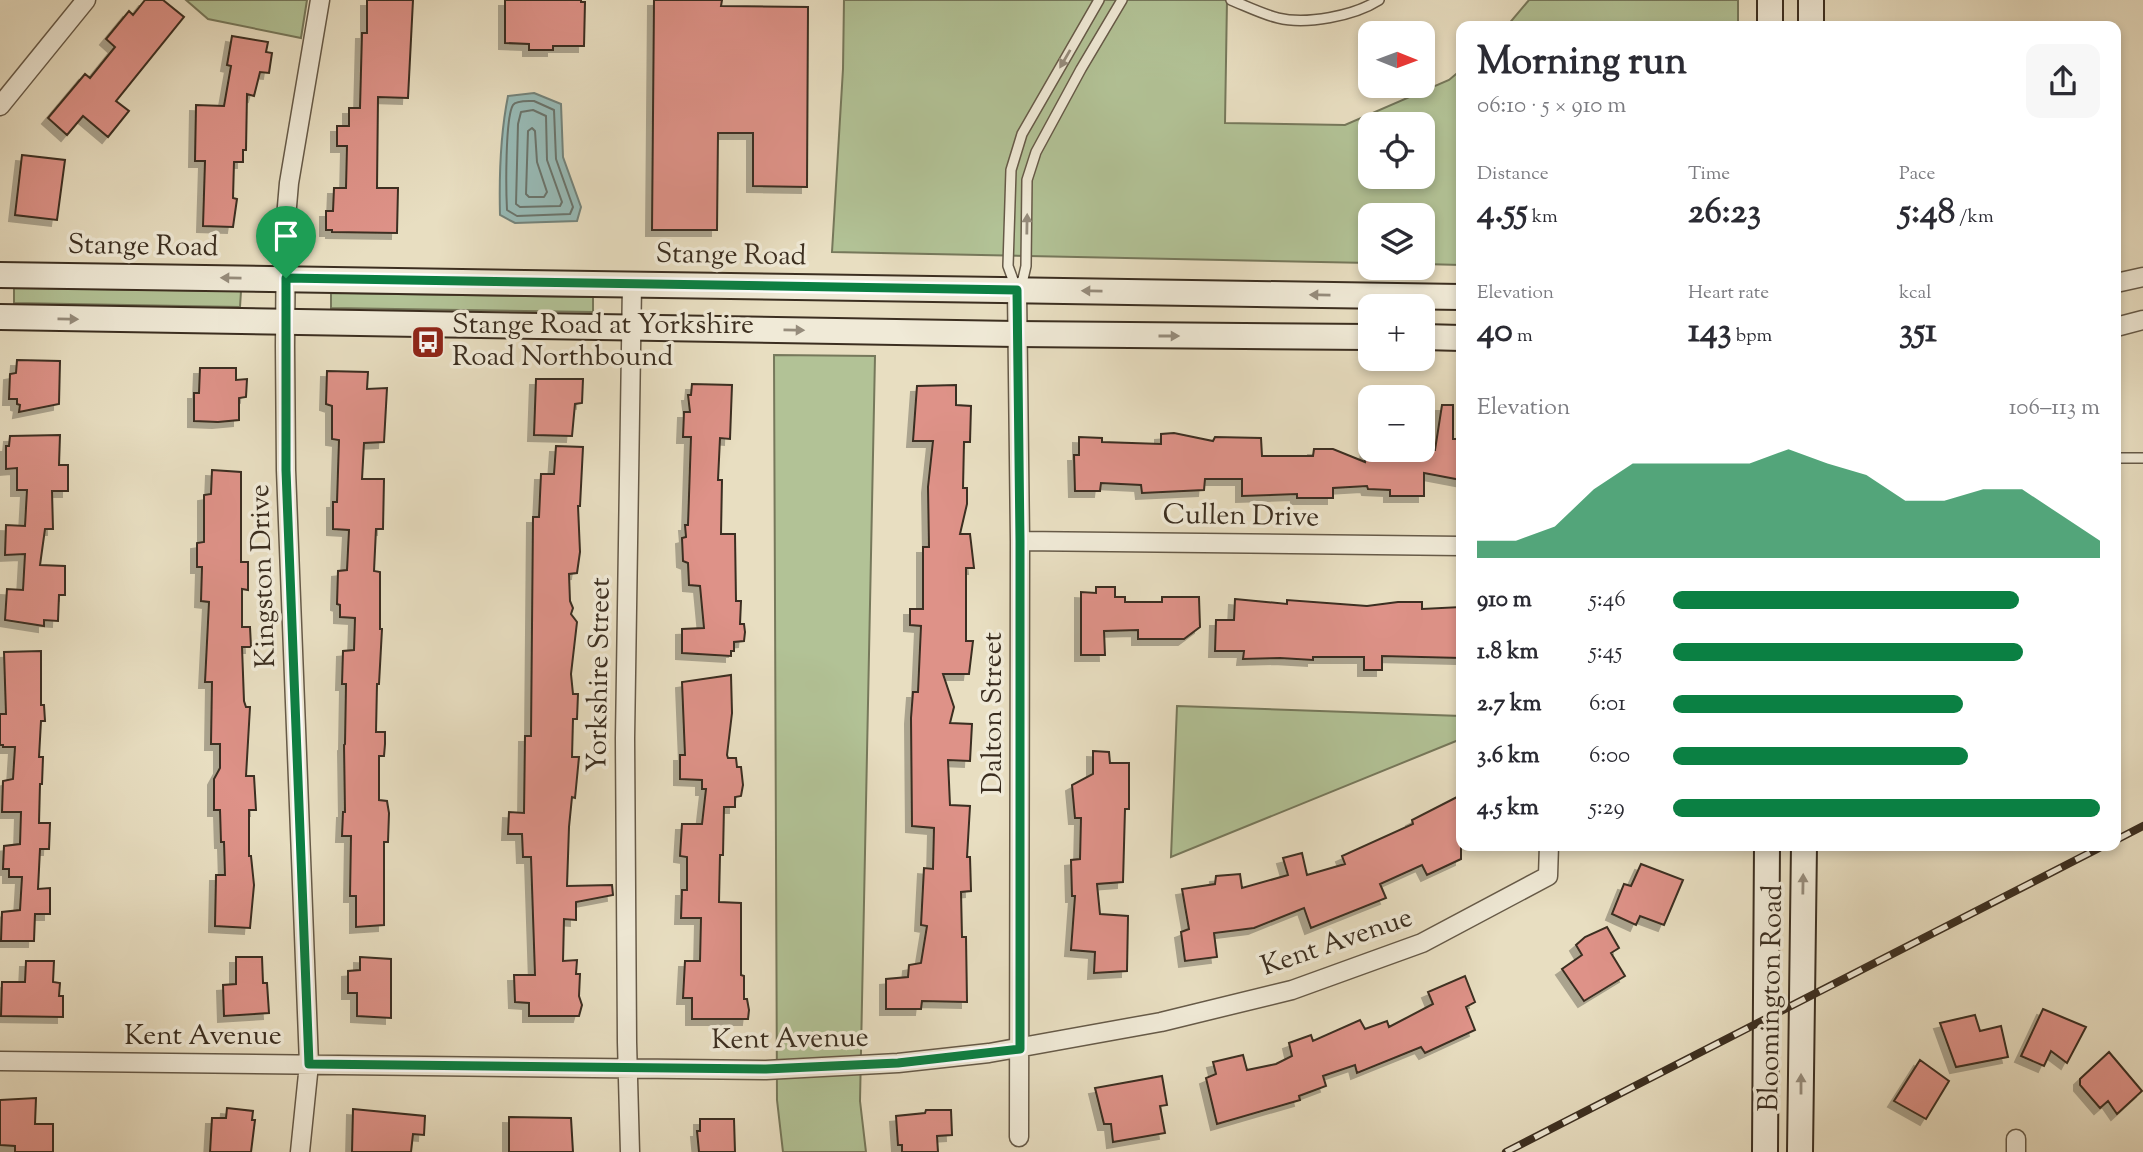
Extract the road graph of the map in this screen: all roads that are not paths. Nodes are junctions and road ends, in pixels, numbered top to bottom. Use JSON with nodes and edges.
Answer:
{"nodes":[{"id":1,"x":86,"y":0,"type":"edge"},
{"id":2,"x":320,"y":0,"type":"edge"},
{"id":3,"x":1099,"y":0,"type":"edge"},
{"id":4,"x":1122,"y":0,"type":"edge"},
{"id":5,"x":1231,"y":0,"type":"edge"},
{"id":6,"x":1379,"y":0,"type":"edge"},
{"id":7,"x":1770,"y":0,"type":"edge"},
{"id":8,"x":1811,"y":0,"type":"edge"},
{"id":9,"x":1770,"y":21,"type":"edge"},
{"id":10,"x":1811,"y":21,"type":"edge"},
{"id":11,"x":0,"y":106,"type":"edge"},
{"id":12,"x":0,"y":275,"type":"edge"},
{"id":13,"x":2143,"y":277,"type":"edge"},
{"id":14,"x":286,"y":278,"type":"junction"},
{"id":15,"x":2121,"y":282,"type":"edge"},
{"id":16,"x":632,"y":284,"type":"junction"},
{"id":17,"x":1017,"y":290,"type":"junction"},
{"id":18,"x":1456,"y":297,"type":"edge"},
{"id":19,"x":0,"y":317,"type":"edge"},
{"id":20,"x":2143,"y":320,"type":"edge"},
{"id":21,"x":285,"y":322,"type":"junction"},
{"id":22,"x":2121,"y":326,"type":"edge"},
{"id":23,"x":631,"y":327,"type":"junction"},
{"id":24,"x":1016,"y":334,"type":"junction"},
{"id":25,"x":1358,"y":337,"type":"edge"},
{"id":26,"x":1435,"y":337,"type":"edge"},
{"id":27,"x":1456,"y":338,"type":"edge"},
{"id":28,"x":2121,"y":458,"type":"edge"},
{"id":29,"x":2143,"y":458,"type":"edge"},
{"id":30,"x":1020,"y":541,"type":"junction"},
{"id":31,"x":1456,"y":546,"type":"edge"},
{"id":32,"x":1549,"y":851,"type":"edge"},
{"id":33,"x":1766,"y":851,"type":"edge"},
{"id":34,"x":1804,"y":851,"type":"edge"},
{"id":35,"x":1020,"y":1049,"type":"junction"},
{"id":36,"x":0,"y":1061,"type":"edge"},
{"id":37,"x":309,"y":1064,"type":"junction"},
{"id":38,"x":627,"y":1067,"type":"junction"},
{"id":39,"x":1020,"y":1137,"type":"dead end"},
{"id":40,"x":300,"y":1152,"type":"edge"},
{"id":41,"x":630,"y":1152,"type":"edge"},
{"id":42,"x":1765,"y":1152,"type":"edge"},
{"id":43,"x":1801,"y":1152,"type":"edge"}],
"edges":[{"from":1,"to":11,"type":"street"},
{"from":2,"to":14,"type":"street","name":"Kingston Drive"},
{"from":3,"to":17,"type":"lane","one_way":true},
{"from":17,"to":4,"type":"lane","one_way":true},
{"from":5,"to":6,"type":"lane"},
{"from":7,"to":9,"type":"main road"},
{"from":8,"to":10,"type":"main road"},
{"from":14,"to":12,"type":"main road","name":"Stange Road","one_way":true},
{"from":13,"to":15,"type":"street"},
{"from":14,"to":16,"type":"main road","name":"Stange Road"},
{"from":14,"to":21,"type":"street","name":"Kingston Drive"},
{"from":16,"to":17,"type":"main road","name":"Stange Road"},
{"from":16,"to":23,"type":"street","name":"Yorkshire Street"},
{"from":18,"to":17,"type":"main road","name":"Stange Road","one_way":true},
{"from":17,"to":24,"type":"street","name":"Dalton Street"},
{"from":19,"to":21,"type":"main road","one_way":true},
{"from":20,"to":22,"type":"street"},
{"from":21,"to":23,"type":"main road"},
{"from":21,"to":37,"type":"street","name":"Kingston Drive"},
{"from":23,"to":24,"type":"main road","one_way":true},
{"from":23,"to":38,"type":"street","name":"Yorkshire Street"},
{"from":24,"to":25,"type":"main road","one_way":true},
{"from":24,"to":30,"type":"street","name":"Dalton Street"},
{"from":26,"to":27,"type":"main road"},
{"from":28,"to":29,"type":"lane"},
{"from":30,"to":31,"type":"street","name":"Cullen Drive"},
{"from":30,"to":35,"type":"street","name":"Dalton Street"},
{"from":32,"to":35,"type":"street","name":"Kent Avenue"},
{"from":33,"to":42,"type":"main road","name":"Bloomington Road"},
{"from":43,"to":34,"type":"main road","name":"Bloomington Road","one_way":true},
{"from":35,"to":38,"type":"street","name":"Kent Avenue"},
{"from":35,"to":39,"type":"street","name":"Dalton Street"},
{"from":36,"to":37,"type":"street","name":"Kent Avenue"},
{"from":37,"to":38,"type":"street","name":"Kent Avenue"},
{"from":37,"to":40,"type":"street","name":"Kingston Drive"},
{"from":38,"to":41,"type":"street","name":"Yorkshire Street"}]}
